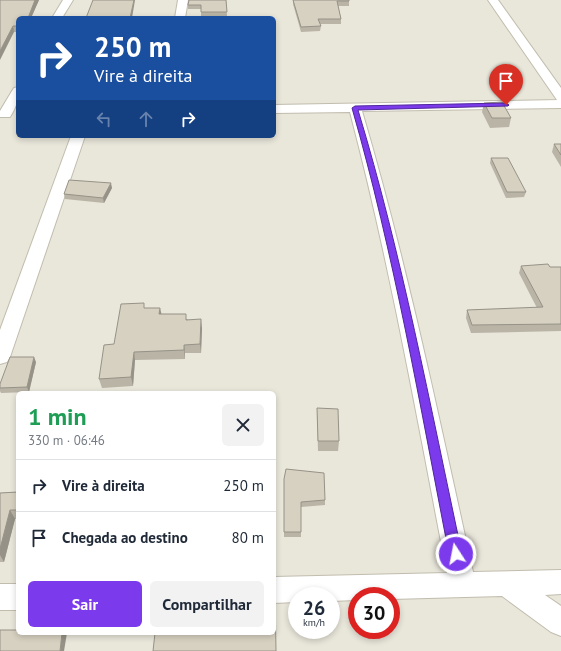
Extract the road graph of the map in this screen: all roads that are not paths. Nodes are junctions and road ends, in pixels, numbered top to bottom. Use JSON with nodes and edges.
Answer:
{"nodes":[{"id":1,"x":68,"y":0,"type":"edge"},
{"id":2,"x":184,"y":0,"type":"edge"},
{"id":3,"x":494,"y":0,"type":"edge"},
{"id":4,"x":58,"y":16,"type":"edge"},
{"id":5,"x":180,"y":16,"type":"edge"},
{"id":6,"x":16,"y":96,"type":"edge"},
{"id":7,"x":561,"y":97,"type":"edge"},
{"id":8,"x":561,"y":104,"type":"edge"},
{"id":9,"x":355,"y":108,"type":"junction"},
{"id":10,"x":276,"y":109,"type":"edge"},
{"id":11,"x":8,"y":114,"type":"edge"},
{"id":12,"x":77,"y":138,"type":"edge"},
{"id":13,"x":0,"y":357,"type":"edge"},
{"id":14,"x":561,"y":582,"type":"edge"},
{"id":15,"x":505,"y":583,"type":"junction"},
{"id":16,"x":462,"y":584,"type":"junction"},
{"id":17,"x":276,"y":590,"type":"edge"},
{"id":18,"x":0,"y":597,"type":"edge"},
{"id":19,"x":16,"y":597,"type":"edge"},
{"id":20,"x":561,"y":622,"type":"edge"}],
"edges":[{"from":1,"to":4,"type":"street"},
{"from":2,"to":5,"type":"street"},
{"from":3,"to":7,"type":"street"},
{"from":6,"to":11,"type":"street"},
{"from":8,"to":9,"type":"street"},
{"from":9,"to":10,"type":"street"},
{"from":9,"to":16,"type":"street"},
{"from":12,"to":13,"type":"street"},
{"from":14,"to":15,"type":"street"},
{"from":15,"to":16,"type":"street"},
{"from":15,"to":20,"type":"street"},
{"from":16,"to":17,"type":"street"},
{"from":18,"to":19,"type":"street"}]}
